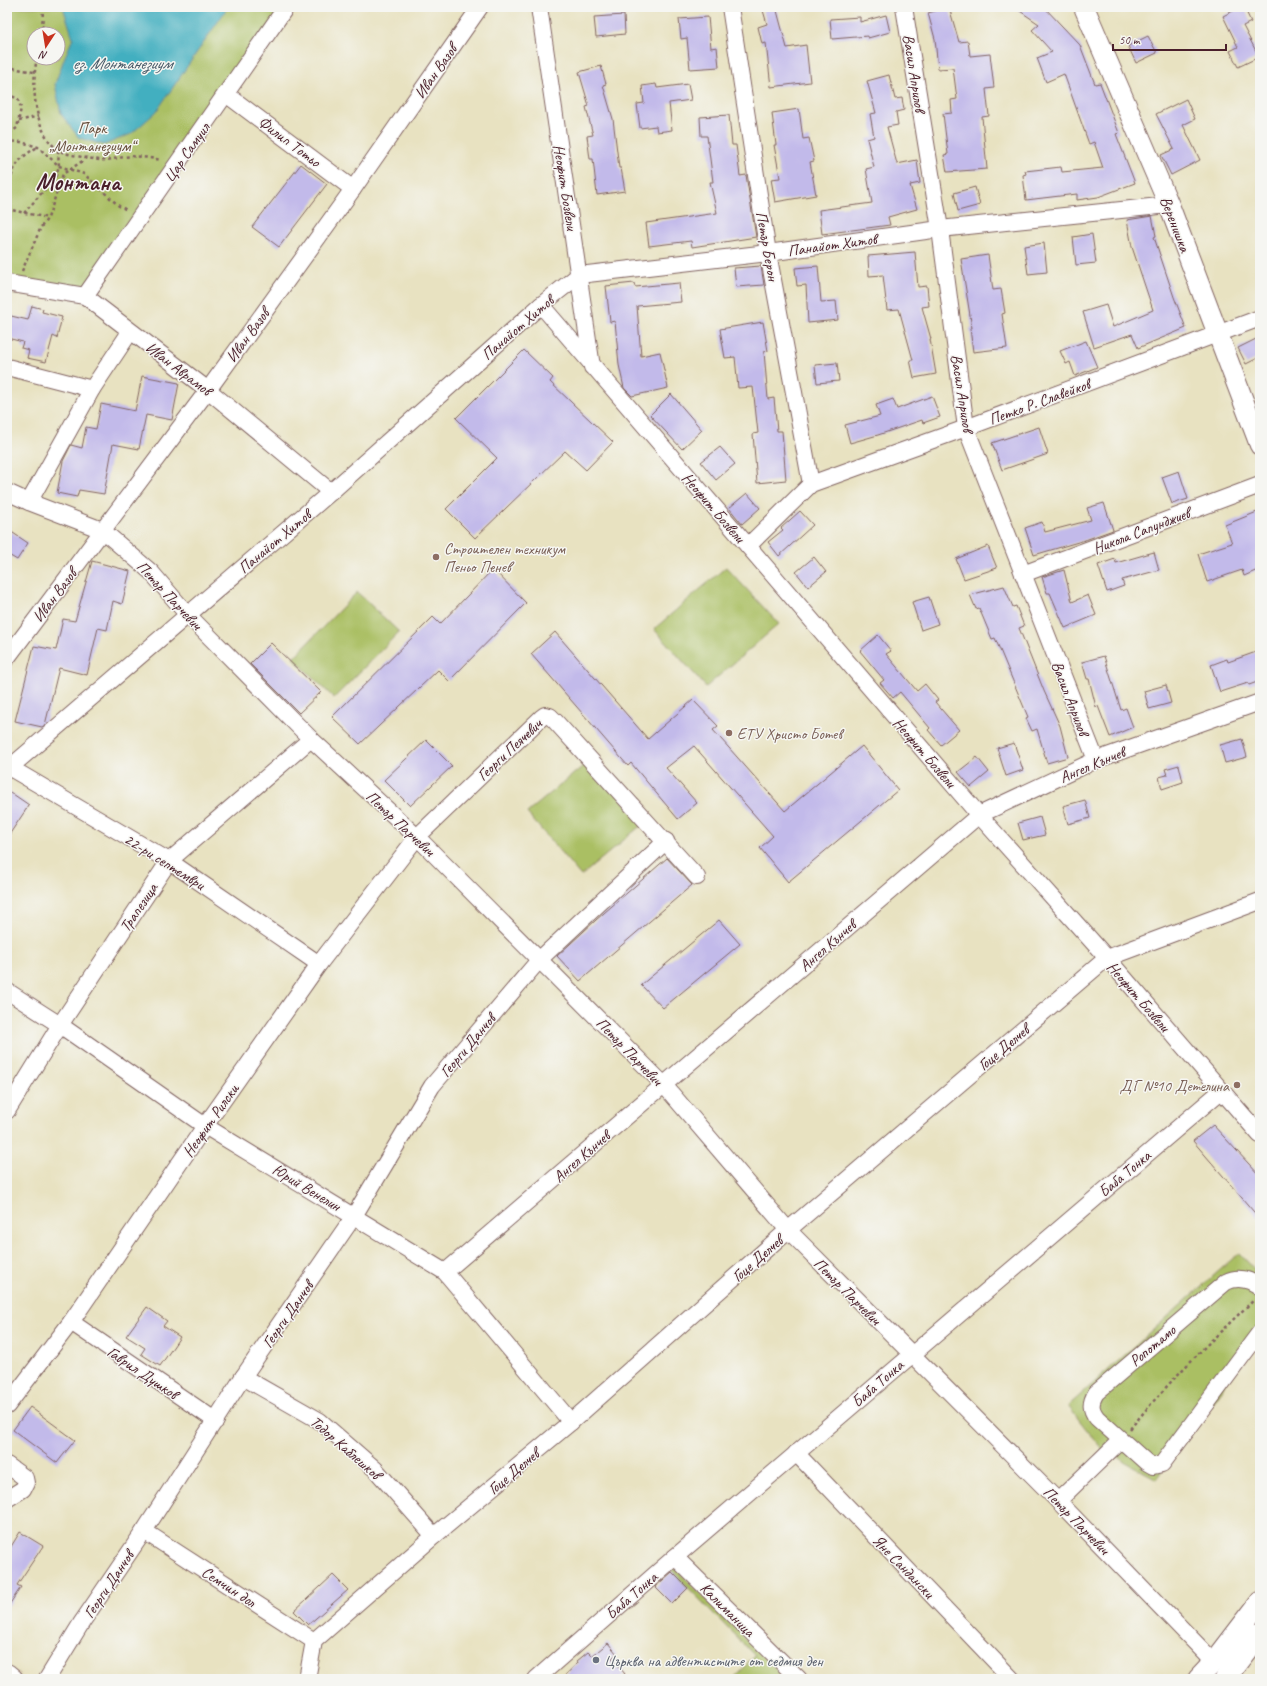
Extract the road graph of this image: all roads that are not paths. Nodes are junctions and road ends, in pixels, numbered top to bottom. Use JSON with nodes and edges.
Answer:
{"nodes":[{"id":1,"x":286,"y":7,"type":"edge"},
{"id":2,"x":480,"y":7,"type":"edge"},
{"id":3,"x":539,"y":7,"type":"edge"},
{"id":4,"x":730,"y":7,"type":"edge"},
{"id":5,"x":904,"y":7,"type":"edge"},
{"id":6,"x":1084,"y":7,"type":"edge"},
{"id":7,"x":226,"y":94,"type":"junction"},
{"id":8,"x":353,"y":189,"type":"junction"},
{"id":9,"x":1169,"y":205,"type":"junction"},
{"id":10,"x":940,"y":229,"type":"junction"},
{"id":11,"x":768,"y":253,"type":"junction"},
{"id":12,"x":579,"y":275,"type":"junction"},
{"id":13,"x":11,"y":284,"type":"edge"},
{"id":14,"x":85,"y":296,"type":"junction"},
{"id":15,"x":541,"y":305,"type":"junction"},
{"id":16,"x":1260,"y":318,"type":"edge"},
{"id":17,"x":130,"y":332,"type":"junction"},
{"id":18,"x":1218,"y":335,"type":"junction"},
{"id":19,"x":7,"y":367,"type":"edge"},
{"id":20,"x":592,"y":367,"type":"junction"},
{"id":21,"x":92,"y":390,"type":"junction"},
{"id":22,"x":208,"y":390,"type":"junction"},
{"id":23,"x":966,"y":428,"type":"junction"},
{"id":24,"x":1260,"y":445,"type":"edge"},
{"id":25,"x":812,"y":484,"type":"junction"},
{"id":26,"x":1260,"y":486,"type":"edge"},
{"id":27,"x":7,"y":492,"type":"edge"},
{"id":28,"x":331,"y":492,"type":"junction"},
{"id":29,"x":29,"y":502,"type":"junction"},
{"id":30,"x":102,"y":530,"type":"junction"},
{"id":31,"x":748,"y":546,"type":"junction"},
{"id":32,"x":1023,"y":574,"type":"junction"},
{"id":33,"x":188,"y":614,"type":"junction"},
{"id":34,"x":7,"y":658,"type":"edge"},
{"id":35,"x":1260,"y":702,"type":"edge"},
{"id":36,"x":311,"y":740,"type":"junction"},
{"id":37,"x":1096,"y":760,"type":"junction"},
{"id":38,"x":8,"y":768,"type":"edge"},
{"id":39,"x":979,"y":815,"type":"junction"},
{"id":40,"x":417,"y":837,"type":"junction"},
{"id":41,"x":666,"y":841,"type":"junction"},
{"id":42,"x":169,"y":861,"type":"junction"},
{"id":43,"x":697,"y":878,"type":"dead end"},
{"id":44,"x":1260,"y":901,"type":"edge"},
{"id":45,"x":1107,"y":958,"type":"junction"},
{"id":46,"x":540,"y":959,"type":"junction"},
{"id":47,"x":319,"y":964,"type":"junction"},
{"id":48,"x":7,"y":992,"type":"edge"},
{"id":49,"x":60,"y":1025,"type":"junction"},
{"id":50,"x":664,"y":1085,"type":"junction"},
{"id":51,"x":1221,"y":1091,"type":"junction"},
{"id":52,"x":7,"y":1111,"type":"edge"},
{"id":53,"x":205,"y":1126,"type":"junction"},
{"id":54,"x":1260,"y":1136,"type":"edge"},
{"id":55,"x":354,"y":1216,"type":"junction"},
{"id":56,"x":788,"y":1230,"type":"junction"},
{"id":57,"x":445,"y":1272,"type":"junction"},
{"id":58,"x":1257,"y":1293,"type":"edge"},
{"id":59,"x":71,"y":1322,"type":"junction"},
{"id":60,"x":1260,"y":1332,"type":"edge"},
{"id":61,"x":911,"y":1354,"type":"junction"},
{"id":62,"x":243,"y":1377,"type":"junction"},
{"id":63,"x":7,"y":1406,"type":"edge"},
{"id":64,"x":216,"y":1421,"type":"junction"},
{"id":65,"x":571,"y":1422,"type":"junction"},
{"id":66,"x":1121,"y":1440,"type":"junction"},
{"id":67,"x":796,"y":1453,"type":"junction"},
{"id":68,"x":7,"y":1465,"type":"edge"},
{"id":69,"x":7,"y":1499,"type":"edge"},
{"id":70,"x":1058,"y":1501,"type":"junction"},
{"id":71,"x":144,"y":1531,"type":"junction"},
{"id":72,"x":434,"y":1536,"type":"junction"},
{"id":73,"x":674,"y":1557,"type":"junction"},
{"id":74,"x":1260,"y":1602,"type":"edge"},
{"id":75,"x":1260,"y":1633,"type":"edge"},
{"id":76,"x":314,"y":1641,"type":"junction"},
{"id":77,"x":1214,"y":1662,"type":"junction"},
{"id":78,"x":7,"y":1674,"type":"edge"},
{"id":79,"x":13,"y":1679,"type":"edge"},
{"id":80,"x":47,"y":1679,"type":"edge"},
{"id":81,"x":307,"y":1679,"type":"edge"},
{"id":82,"x":536,"y":1679,"type":"edge"},
{"id":83,"x":799,"y":1679,"type":"edge"},
{"id":84,"x":1012,"y":1679,"type":"edge"},
{"id":85,"x":1198,"y":1679,"type":"edge"},
{"id":86,"x":1225,"y":1679,"type":"edge"}],
"edges":[{"from":1,"to":7,"type":"street","name":"Цар Самуил"},
{"from":2,"to":8,"type":"street","name":"Иван Вазов"},
{"from":3,"to":12,"type":"street","name":"Неофит Бозвели"},
{"from":4,"to":11,"type":"street","name":"Петър Берон"},
{"from":5,"to":10,"type":"street","name":"Васил Априлов"},
{"from":6,"to":9,"type":"main road","name":"Веренишка"},
{"from":7,"to":8,"type":"street","name":"Филип Тотьо"},
{"from":7,"to":14,"type":"street","name":"Цар Самуил"},
{"from":8,"to":22,"type":"street","name":"Иван Вазов"},
{"from":9,"to":10,"type":"street","name":"Панайот Хитов"},
{"from":9,"to":18,"type":"main road","name":"Веренишка"},
{"from":10,"to":11,"type":"street","name":"Панайот Хитов"},
{"from":10,"to":23,"type":"street","name":"Васил Априлов"},
{"from":11,"to":12,"type":"street","name":"Панайот Хитов"},
{"from":11,"to":25,"type":"street","name":"Петър Берон"},
{"from":12,"to":15,"type":"street","name":"Панайот Хитов"},
{"from":12,"to":20,"type":"street","name":"Неофит Бозвели"},
{"from":13,"to":14,"type":"street"},
{"from":14,"to":17,"type":"street","name":"Иван Аврамов"},
{"from":15,"to":20,"type":"street","name":"Неофит Бозвели"},
{"from":15,"to":28,"type":"street","name":"Панайот Хитов"},
{"from":16,"to":18,"type":"street","name":"Петко Р. Славейков"},
{"from":17,"to":21,"type":"street"},
{"from":17,"to":22,"type":"street","name":"Иван Аврамов"},
{"from":18,"to":23,"type":"street","name":"Петко Р. Славейков"},
{"from":18,"to":24,"type":"main road","name":"Веренишка"},
{"from":19,"to":21,"type":"street"},
{"from":20,"to":31,"type":"street","name":"Неофит Бозвели"},
{"from":21,"to":29,"type":"street"},
{"from":22,"to":28,"type":"street","name":"Иван Аврамов"},
{"from":22,"to":30,"type":"street","name":"Иван Вазов"},
{"from":23,"to":25,"type":"street","name":"Петко Р. Славейков"},
{"from":23,"to":32,"type":"street","name":"Васил Априлов"},
{"from":25,"to":31,"type":"street","name":"Петко Р. Славейков"},
{"from":26,"to":32,"type":"street","name":"Никола Сапунджиев"},
{"from":27,"to":29,"type":"street","name":"Петър Парчевич"},
{"from":28,"to":33,"type":"street","name":"Панайот Хитов"},
{"from":29,"to":30,"type":"street","name":"Петър Парчевич"},
{"from":30,"to":33,"type":"street","name":"Петър Парчевич"},
{"from":30,"to":34,"type":"street","name":"Иван Вазов"},
{"from":31,"to":39,"type":"street","name":"Неофит Бозвели"},
{"from":32,"to":37,"type":"street","name":"Васил Априлов"},
{"from":33,"to":36,"type":"street","name":"Петър Парчевич"},
{"from":33,"to":38,"type":"street","name":"Панайот Хитов"},
{"from":35,"to":37,"type":"street","name":"Ангел Кънчев"},
{"from":36,"to":40,"type":"street","name":"Петър Парчевич"},
{"from":36,"to":42,"type":"street","name":"Трапезица"},
{"from":37,"to":39,"type":"street","name":"Ангел Кънчев"},
{"from":38,"to":42,"type":"street","name":"22-ри септември"},
{"from":39,"to":45,"type":"street","name":"Неофит Бозвели"},
{"from":39,"to":50,"type":"street","name":"Ангел Кънчев"},
{"from":40,"to":41,"type":"street","name":"Георги Пеячевич"},
{"from":40,"to":46,"type":"street","name":"Петър Парчевич"},
{"from":40,"to":47,"type":"street","name":"Неофит Рилски"},
{"from":41,"to":43,"type":"street","name":"Георги Пеячевич"},
{"from":41,"to":46,"type":"street"},
{"from":42,"to":47,"type":"street","name":"22-ри септември"},
{"from":42,"to":49,"type":"street","name":"Трапезица"},
{"from":44,"to":45,"type":"street","name":"Гоце Делчев"},
{"from":45,"to":51,"type":"street","name":"Неофит Бозвели"},
{"from":45,"to":56,"type":"street","name":"Гоце Делчев"},
{"from":46,"to":50,"type":"street","name":"Петър Парчевич"},
{"from":46,"to":55,"type":"street","name":"Георги Данчов"},
{"from":47,"to":53,"type":"street","name":"Неофит Рилски"},
{"from":48,"to":49,"type":"street","name":"Юрий Венелин"},
{"from":49,"to":52,"type":"street","name":"Трапезица"},
{"from":49,"to":53,"type":"street","name":"Юрий Венелин"},
{"from":50,"to":56,"type":"street","name":"Петър Парчевич"},
{"from":50,"to":57,"type":"street","name":"Ангел Кънчев"},
{"from":51,"to":54,"type":"street","name":"Неофит Бозвели"},
{"from":51,"to":61,"type":"street","name":"Баба Тонка"},
{"from":53,"to":55,"type":"street","name":"Юрий Венелин"},
{"from":53,"to":59,"type":"street","name":"Неофит Рилски"},
{"from":55,"to":57,"type":"street","name":"Юрий Венелин"},
{"from":55,"to":62,"type":"street","name":"Георги Данчов"},
{"from":56,"to":61,"type":"street","name":"Петър Парчевич"},
{"from":56,"to":65,"type":"street","name":"Гоце Делчев"},
{"from":57,"to":65,"type":"street","name":"Юрий Венелин"},
{"from":58,"to":66,"type":"street","name":"Ропотамо"},
{"from":59,"to":63,"type":"street","name":"Неофит Рилски"},
{"from":59,"to":64,"type":"street","name":"Гаврил Душков"},
{"from":60,"to":66,"type":"street","name":"Ропотамо"},
{"from":61,"to":67,"type":"street","name":"Баба Тонка"},
{"from":61,"to":70,"type":"street","name":"Петър Парчевич"},
{"from":62,"to":64,"type":"street","name":"Георги Данчов"},
{"from":62,"to":72,"type":"street","name":"Тодор Каблешков"},
{"from":64,"to":71,"type":"street","name":"Георги Данчов"},
{"from":65,"to":72,"type":"street","name":"Гоце Делчев"},
{"from":66,"to":70,"type":"street"},
{"from":67,"to":73,"type":"street","name":"Баба Тонка"},
{"from":67,"to":84,"type":"street","name":"Яне Сандански"},
{"from":68,"to":69,"type":"street"},
{"from":70,"to":77,"type":"street","name":"Петър Парчевич"},
{"from":71,"to":76,"type":"street","name":"Семчин дол"},
{"from":71,"to":80,"type":"street","name":"Георги Данчов"},
{"from":72,"to":76,"type":"street","name":"Гоце Делчев"},
{"from":73,"to":82,"type":"street","name":"Баба Тонка"},
{"from":73,"to":83,"type":"street","name":"Калиманица"},
{"from":74,"to":77,"type":"main road"},
{"from":75,"to":86,"type":"main road"},
{"from":76,"to":81,"type":"street"},
{"from":77,"to":85,"type":"main road"},
{"from":78,"to":79,"type":"main road"}]}
